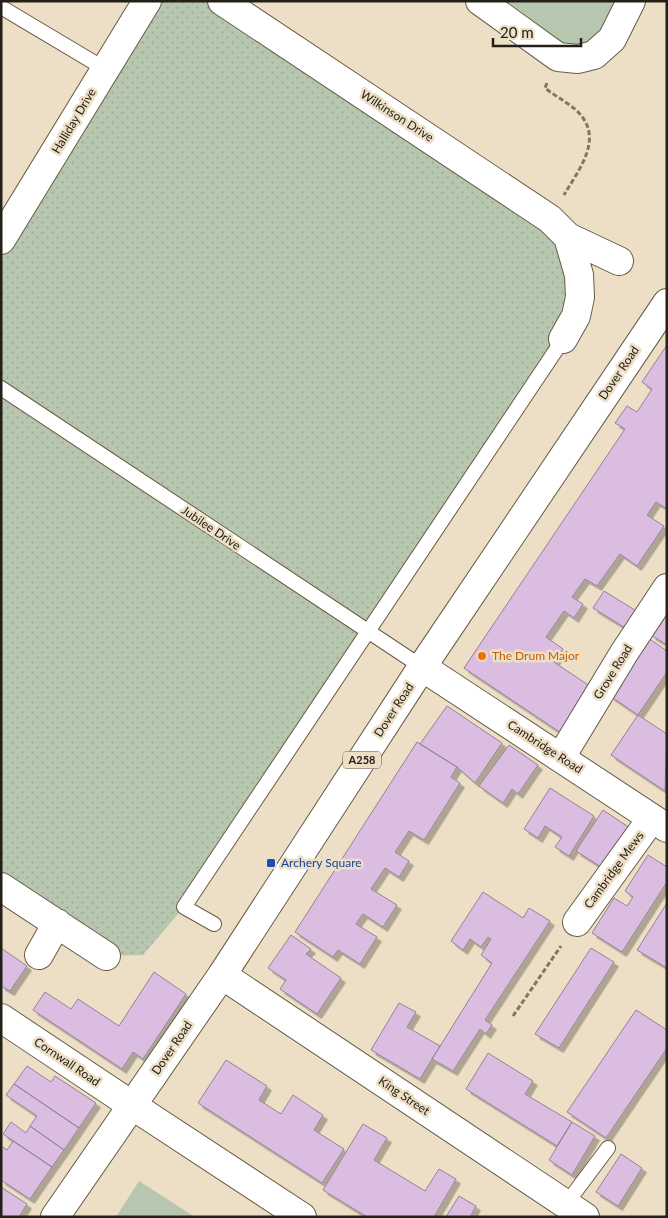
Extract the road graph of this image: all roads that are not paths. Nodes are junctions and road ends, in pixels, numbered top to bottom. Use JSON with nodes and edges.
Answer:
{"nodes":[{"id":1,"x":147,"y":1,"type":"edge"},
{"id":2,"x":222,"y":1,"type":"edge"},
{"id":3,"x":480,"y":1,"type":"edge"},
{"id":4,"x":631,"y":1,"type":"edge"},
{"id":5,"x":1,"y":7,"type":"edge"},
{"id":6,"x":105,"y":69,"type":"junction"},
{"id":7,"x":559,"y":228,"type":"junction"},
{"id":8,"x":2,"y":239,"type":"edge"},
{"id":9,"x":619,"y":262,"type":"dead end"},
{"id":10,"x":667,"y":303,"type":"edge"},
{"id":11,"x":561,"y":342,"type":"joint"},
{"id":12,"x":1,"y":388,"type":"edge"},
{"id":13,"x":667,"y":588,"type":"edge"},
{"id":14,"x":368,"y":633,"type":"junction"},
{"id":15,"x":422,"y":667,"type":"junction"},
{"id":16,"x":560,"y":757,"type":"junction"},
{"id":17,"x":659,"y":823,"type":"edge"},
{"id":18,"x":1,"y":887,"type":"edge"},
{"id":19,"x":577,"y":922,"type":"road end"},
{"id":20,"x":57,"y":923,"type":"junction"},
{"id":21,"x":214,"y":924,"type":"dead end"},
{"id":22,"x":39,"y":955,"type":"dead end"},
{"id":23,"x":106,"y":956,"type":"dead end"},
{"id":24,"x":222,"y":975,"type":"junction"},
{"id":25,"x":1,"y":1018,"type":"edge"},
{"id":26,"x":133,"y":1106,"type":"junction"},
{"id":27,"x":608,"y":1148,"type":"dead end"},
{"id":28,"x":576,"y":1210,"type":"edge"},
{"id":29,"x":55,"y":1217,"type":"edge"},
{"id":30,"x":302,"y":1217,"type":"edge"}],
"edges":[{"from":1,"to":6,"type":"street","name":"Halliday Drive"},
{"from":2,"to":7,"type":"street","name":"Wilkinson Drive"},
{"from":3,"to":4,"type":"street"},
{"from":5,"to":6,"type":"lane"},
{"from":6,"to":8,"type":"street","name":"Halliday Drive"},
{"from":7,"to":9,"type":"street","name":"Wilkinson Drive"},
{"from":7,"to":11,"type":"street"},
{"from":10,"to":15,"type":"street","name":"Dover Road","number":"A258"},
{"from":11,"to":14,"type":"lane"},
{"from":12,"to":14,"type":"lane","name":"Jubilee Drive"},
{"from":13,"to":16,"type":"street","name":"Grove Road"},
{"from":14,"to":15,"type":"lane","name":"Jubilee Drive"},
{"from":14,"to":21,"type":"lane"},
{"from":15,"to":16,"type":"street","name":"Cambridge Road"},
{"from":15,"to":24,"type":"street","name":"Dover Road","number":"A258"},
{"from":16,"to":17,"type":"street","name":"Cambridge Road"},
{"from":17,"to":19,"type":"street","name":"Cambridge Mews"},
{"from":18,"to":20,"type":"street"},
{"from":20,"to":22,"type":"street"},
{"from":20,"to":23,"type":"street"},
{"from":24,"to":26,"type":"street","name":"Dover Road","number":"A258"},
{"from":24,"to":28,"type":"street","name":"King Street"},
{"from":25,"to":26,"type":"street","name":"Cornwall Road"},
{"from":26,"to":29,"type":"street","name":"Dover Road","number":"A258"},
{"from":26,"to":30,"type":"street"},
{"from":27,"to":28,"type":"lane"}]}
